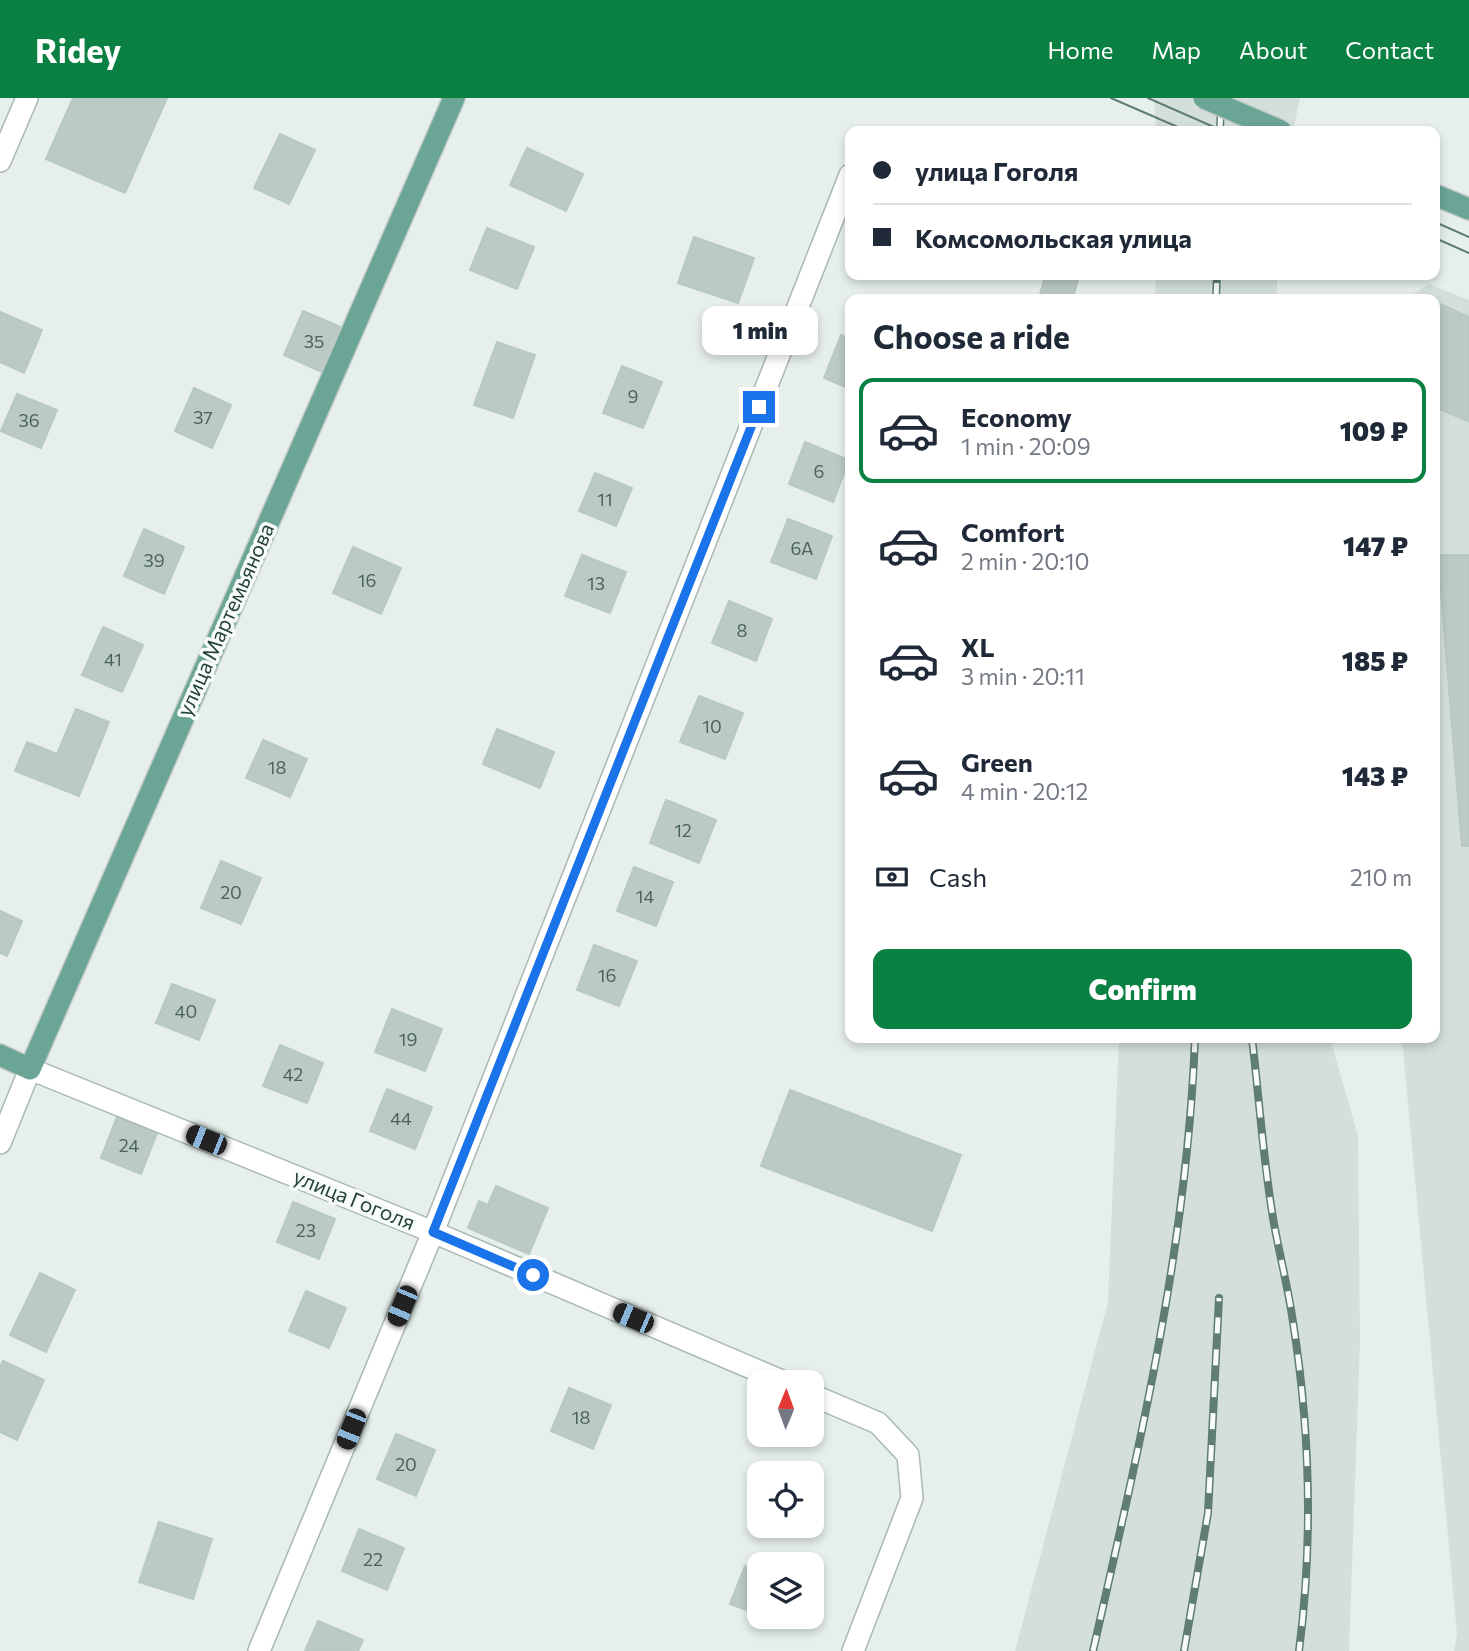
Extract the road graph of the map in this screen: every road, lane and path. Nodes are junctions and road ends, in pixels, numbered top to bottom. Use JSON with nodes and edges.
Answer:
{"nodes":[{"id":1,"x":27,"y":98,"type":"edge"},
{"id":2,"x":454,"y":98,"type":"edge"},
{"id":3,"x":1204,"y":98,"type":"edge"},
{"id":4,"x":1269,"y":126,"type":"edge"},
{"id":5,"x":0,"y":161,"type":"edge"},
{"id":6,"x":845,"y":188,"type":"edge"},
{"id":7,"x":1440,"y":197,"type":"edge"},
{"id":8,"x":1469,"y":209,"type":"edge"},
{"id":9,"x":0,"y":1055,"type":"edge"},
{"id":10,"x":30,"y":1069,"type":"junction"},
{"id":11,"x":0,"y":1143,"type":"edge"},
{"id":12,"x":433,"y":1232,"type":"junction"},
{"id":13,"x":756,"y":1370,"type":"edge"},
{"id":14,"x":824,"y":1400,"type":"edge"},
{"id":15,"x":259,"y":1651,"type":"edge"},
{"id":16,"x":853,"y":1651,"type":"edge"}],
"edges":[{"from":1,"to":5,"type":"street"},
{"from":2,"to":10,"type":"main road","name":"улица Мартемьянова"},
{"from":3,"to":4,"type":"main road","bridge":true},
{"from":6,"to":12,"type":"street"},
{"from":7,"to":8,"type":"main road"},
{"from":9,"to":10,"type":"main road","name":"улица Гоголя"},
{"from":10,"to":11,"type":"street","name":"улица Мартемьянова"},
{"from":10,"to":12,"type":"street","name":"улица Гоголя"},
{"from":12,"to":13,"type":"street","name":"улица Гоголя"},
{"from":12,"to":15,"type":"street"},
{"from":14,"to":16,"type":"street"}]}
